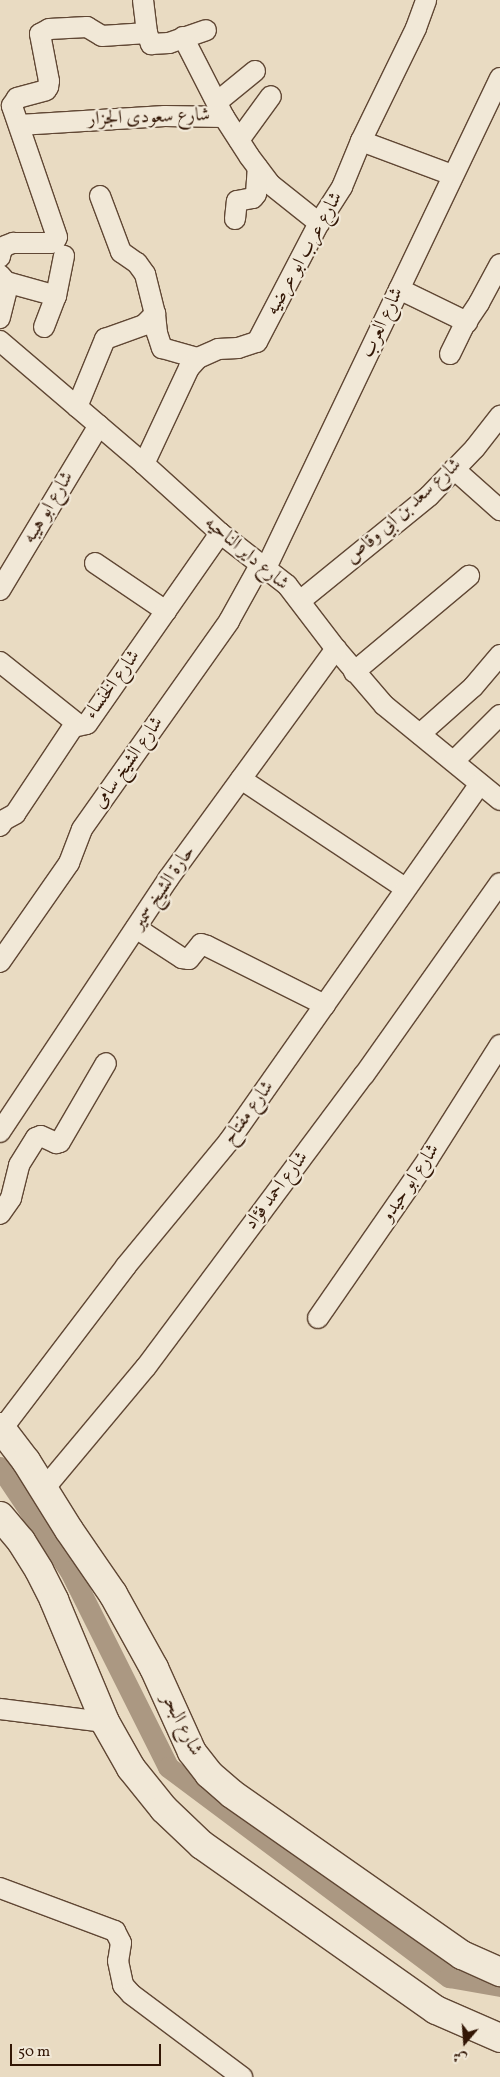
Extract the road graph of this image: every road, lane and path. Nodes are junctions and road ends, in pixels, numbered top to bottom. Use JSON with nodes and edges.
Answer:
{"nodes":[{"id":1,"x":142,"y":0,"type":"edge"},
{"id":2,"x":426,"y":0,"type":"edge"},
{"id":3,"x":206,"y":30,"type":"dead end"},
{"id":4,"x":147,"y":33,"type":"junction"},
{"id":5,"x":183,"y":37,"type":"junction"},
{"id":6,"x":255,"y":71,"type":"dead end"},
{"id":7,"x":500,"y":78,"type":"edge"},
{"id":8,"x":271,"y":96,"type":"dead end"},
{"id":9,"x":7,"y":99,"type":"edge"},
{"id":10,"x":220,"y":110,"type":"junction"},
{"id":11,"x":19,"y":125,"type":"junction"},
{"id":12,"x":239,"y":140,"type":"junction"},
{"id":13,"x":361,"y":141,"type":"junction"},
{"id":14,"x":258,"y":168,"type":"junction"},
{"id":15,"x":452,"y":175,"type":"junction"},
{"id":16,"x":100,"y":196,"type":"dead end"},
{"id":17,"x":235,"y":219,"type":"dead end"},
{"id":18,"x":319,"y":223,"type":"junction"},
{"id":19,"x":64,"y":256,"type":"dead end"},
{"id":20,"x":0,"y":257,"type":"edge"},
{"id":21,"x":500,"y":264,"type":"edge"},
{"id":22,"x":3,"y":279,"type":"edge"},
{"id":23,"x":399,"y":289,"type":"junction"},
{"id":24,"x":56,"y":296,"type":"junction"},
{"id":25,"x":155,"y":314,"type":"junction"},
{"id":26,"x":0,"y":318,"type":"edge"},
{"id":27,"x":467,"y":322,"type":"junction"},
{"id":28,"x":44,"y":327,"type":"dead end"},
{"id":29,"x":0,"y":341,"type":"edge"},
{"id":30,"x":450,"y":354,"type":"dead end"},
{"id":31,"x":198,"y":358,"type":"junction"},
{"id":32,"x":77,"y":407,"type":"junction"},
{"id":33,"x":500,"y":416,"type":"edge"},
{"id":34,"x":99,"y":424,"type":"junction"},
{"id":35,"x":144,"y":464,"type":"junction"},
{"id":36,"x":454,"y":470,"type":"junction"},
{"id":37,"x":500,"y":510,"type":"edge"},
{"id":38,"x":220,"y":533,"type":"junction"},
{"id":39,"x":95,"y":563,"type":"dead end"},
{"id":40,"x":263,"y":567,"type":"junction"},
{"id":41,"x":469,"y":576,"type":"dead end"},
{"id":42,"x":0,"y":590,"type":"edge"},
{"id":43,"x":300,"y":601,"type":"junction"},
{"id":44,"x":166,"y":611,"type":"junction"},
{"id":45,"x":336,"y":649,"type":"junction"},
{"id":46,"x":500,"y":655,"type":"edge"},
{"id":47,"x":0,"y":662,"type":"edge"},
{"id":48,"x":354,"y":672,"type":"junction"},
{"id":49,"x":500,"y":715,"type":"edge"},
{"id":50,"x":79,"y":725,"type":"junction"},
{"id":51,"x":420,"y":734,"type":"junction"},
{"id":52,"x":454,"y":761,"type":"junction"},
{"id":53,"x":241,"y":778,"type":"junction"},
{"id":54,"x":480,"y":784,"type":"junction"},
{"id":55,"x":500,"y":800,"type":"edge"},
{"id":56,"x":0,"y":826,"type":"edge"},
{"id":57,"x":500,"y":883,"type":"edge"},
{"id":58,"x":405,"y":888,"type":"junction"},
{"id":59,"x":136,"y":928,"type":"junction"},
{"id":60,"x":0,"y":962,"type":"edge"},
{"id":61,"x":325,"y":1005,"type":"junction"},
{"id":62,"x":500,"y":1045,"type":"edge"},
{"id":63,"x":106,"y":1063,"type":"dead end"},
{"id":64,"x":0,"y":1132,"type":"edge"},
{"id":65,"x":0,"y":1214,"type":"edge"},
{"id":66,"x":318,"y":1318,"type":"dead end"},
{"id":67,"x":1,"y":1428,"type":"edge"},
{"id":68,"x":43,"y":1490,"type":"junction"},
{"id":69,"x":0,"y":1516,"type":"edge"},
{"id":70,"x":10,"y":1541,"type":"edge"},
{"id":71,"x":0,"y":1708,"type":"edge"},
{"id":72,"x":105,"y":1722,"type":"junction"},
{"id":73,"x":0,"y":1888,"type":"edge"},
{"id":74,"x":500,"y":1972,"type":"edge"},
{"id":75,"x":500,"y":2038,"type":"edge"},
{"id":76,"x":242,"y":2077,"type":"edge"}],
"edges":[{"from":1,"to":4,"type":"street"},
{"from":2,"to":13,"type":"street","name":"شارع عرب ابو عرضيه"},
{"from":3,"to":5,"type":"street"},
{"from":4,"to":5,"type":"street"},
{"from":4,"to":9,"type":"street"},
{"from":5,"to":10,"type":"street"},
{"from":6,"to":10,"type":"street"},
{"from":7,"to":15,"type":"street","name":"شارع العرب"},
{"from":8,"to":12,"type":"street"},
{"from":9,"to":11,"type":"street"},
{"from":10,"to":11,"type":"street","name":"شارع سعودى الجزار"},
{"from":10,"to":12,"type":"street","name":"شارع سعودى الجزار"},
{"from":11,"to":20,"type":"street"},
{"from":12,"to":14,"type":"street","name":"شارع سعودى الجزار"},
{"from":13,"to":15,"type":"street"},
{"from":13,"to":18,"type":"street","name":"شارع عرب ابو عرضيه"},
{"from":14,"to":17,"type":"street"},
{"from":14,"to":18,"type":"street","name":"شارع سعودى الجزار"},
{"from":15,"to":23,"type":"street","name":"شارع العرب"},
{"from":16,"to":25,"type":"street"},
{"from":18,"to":31,"type":"street","name":"شارع عرب ابو عرضيه"},
{"from":19,"to":24,"type":"street"},
{"from":21,"to":27,"type":"street"},
{"from":22,"to":24,"type":"street"},
{"from":22,"to":26,"type":"street"},
{"from":23,"to":27,"type":"street"},
{"from":23,"to":40,"type":"street","name":"شارع العرب"},
{"from":24,"to":28,"type":"street"},
{"from":25,"to":31,"type":"street"},
{"from":25,"to":32,"type":"street"},
{"from":27,"to":30,"type":"street"},
{"from":29,"to":32,"type":"street","name":"شارع داير الناحيه"},
{"from":31,"to":35,"type":"street"},
{"from":32,"to":34,"type":"street","name":"شارع داير الناحيه"},
{"from":33,"to":36,"type":"street","name":"شارع سعد بن ابي وقاص"},
{"from":34,"to":35,"type":"street","name":"شارع داير الناحيه"},
{"from":34,"to":42,"type":"street","name":"شارع ابو هيبه"},
{"from":35,"to":38,"type":"street","name":"شارع داير الناحيه"},
{"from":36,"to":37,"type":"street"},
{"from":36,"to":43,"type":"street","name":"شارع سعد بن ابي وقاص"},
{"from":38,"to":40,"type":"street","name":"شارع داير الناحيه"},
{"from":38,"to":44,"type":"street","name":"شارع الخنساء"},
{"from":39,"to":44,"type":"street"},
{"from":40,"to":43,"type":"street","name":"شارع داير الناحيه"},
{"from":40,"to":60,"type":"street","name":"شارع الشيخ سامى"},
{"from":41,"to":48,"type":"street"},
{"from":43,"to":45,"type":"street","name":"شارع داير الناحيه"},
{"from":44,"to":50,"type":"street","name":"شارع الخنساء"},
{"from":45,"to":48,"type":"street","name":"شارع داير الناحيه"},
{"from":45,"to":53,"type":"street","name":"حارة الشيخ سمير"},
{"from":46,"to":51,"type":"street"},
{"from":47,"to":50,"type":"street"},
{"from":48,"to":51,"type":"street","name":"شارع داير الناحيه"},
{"from":49,"to":52,"type":"street"},
{"from":50,"to":56,"type":"street","name":"شارع الخنساء"},
{"from":51,"to":52,"type":"street","name":"شارع داير الناحيه"},
{"from":52,"to":54,"type":"street","name":"شارع داير الناحيه"},
{"from":53,"to":58,"type":"street"},
{"from":53,"to":59,"type":"street","name":"حارة الشيخ سمير"},
{"from":54,"to":55,"type":"street","name":"شارع داير الناحيه"},
{"from":54,"to":58,"type":"street","name":"شارع مفتاح"},
{"from":57,"to":68,"type":"street","name":"شارع احمد فؤاد"},
{"from":58,"to":61,"type":"street","name":"شارع مفتاح"},
{"from":59,"to":61,"type":"street"},
{"from":59,"to":64,"type":"street","name":"حارة الشيخ سمير"},
{"from":61,"to":67,"type":"street","name":"شارع مفتاح"},
{"from":62,"to":66,"type":"street","name":"شارع ابو حيدو"},
{"from":63,"to":65,"type":"street"},
{"from":67,"to":68,"type":"street","name":"شارع البحر"},
{"from":68,"to":74,"type":"street","name":"شارع البحر"},
{"from":69,"to":70,"type":"street"},
{"from":70,"to":72,"type":"street"},
{"from":71,"to":72,"type":"street"},
{"from":72,"to":75,"type":"street"},
{"from":73,"to":76,"type":"street"}]}
